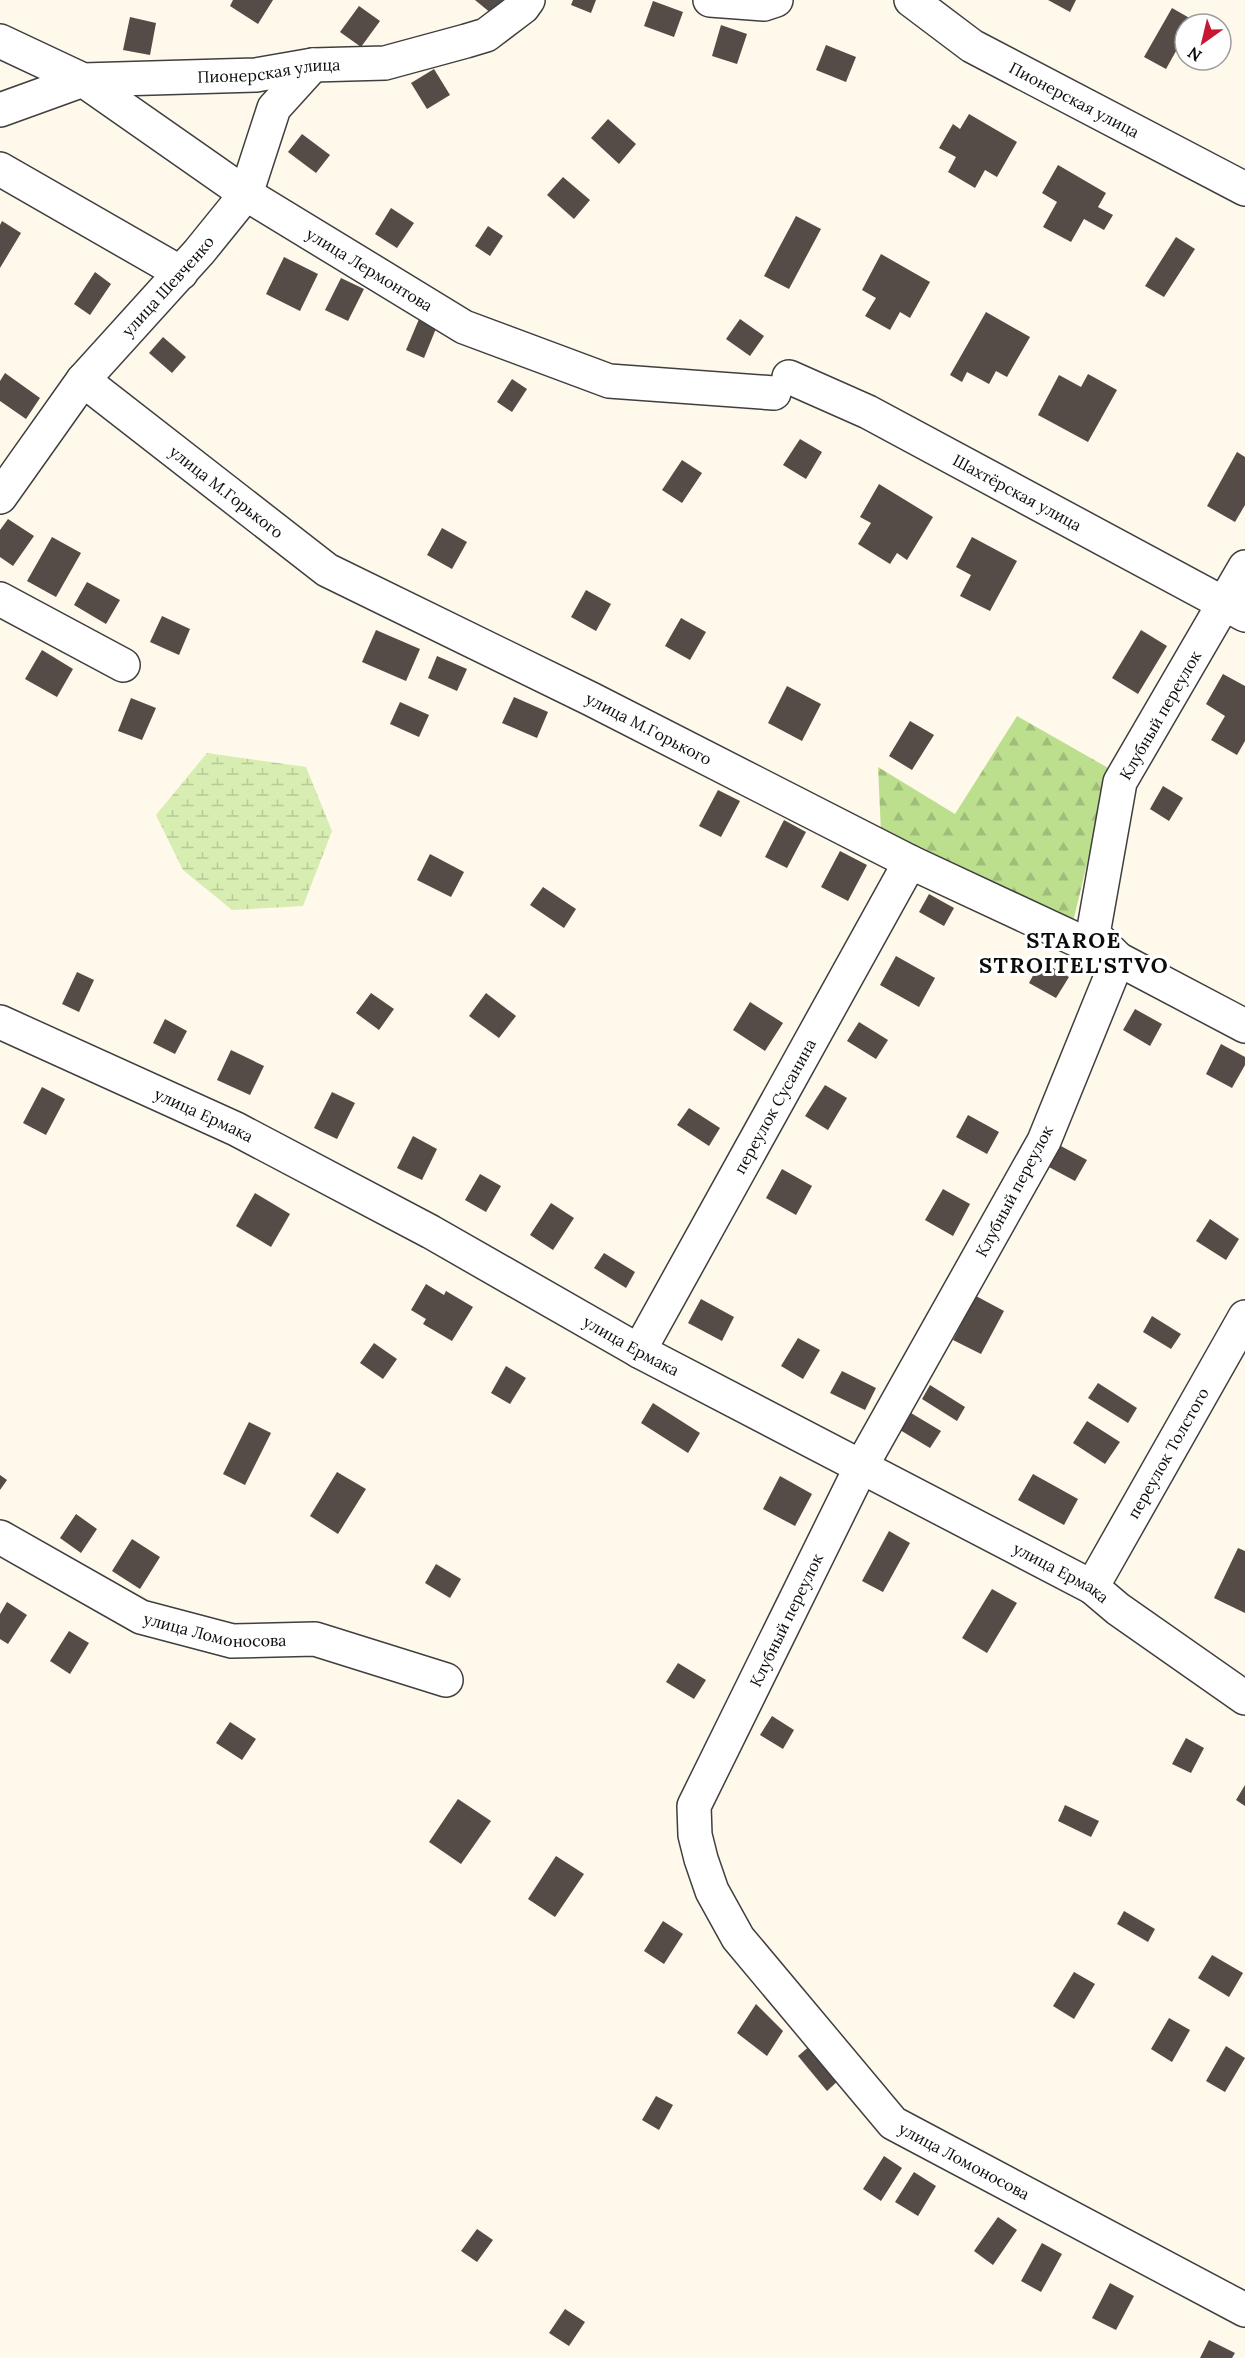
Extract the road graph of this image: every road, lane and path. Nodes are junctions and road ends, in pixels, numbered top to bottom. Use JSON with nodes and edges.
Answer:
{"nodes":[{"id":1,"x":528,"y":0,"type":"edge"},
{"id":2,"x":710,"y":0,"type":"edge"},
{"id":3,"x":776,"y":0,"type":"edge"},
{"id":4,"x":911,"y":0,"type":"edge"},
{"id":5,"x":0,"y":41,"type":"edge"},
{"id":6,"x":313,"y":65,"type":"junction"},
{"id":7,"x":83,"y":80,"type":"junction"},
{"id":8,"x":0,"y":110,"type":"edge"},
{"id":9,"x":0,"y":169,"type":"edge"},
{"id":10,"x":1245,"y":189,"type":"edge"},
{"id":11,"x":246,"y":194,"type":"junction"},
{"id":12,"x":181,"y":273,"type":"junction"},
{"id":13,"x":83,"y":381,"type":"junction"},
{"id":14,"x":782,"y":385,"type":"joint"},
{"id":15,"x":0,"y":496,"type":"edge"},
{"id":16,"x":1245,"y":567,"type":"edge"},
{"id":17,"x":0,"y":598,"type":"edge"},
{"id":18,"x":1235,"y":609,"type":"edge"},
{"id":19,"x":123,"y":665,"type":"dead end"},
{"id":20,"x":910,"y":862,"type":"junction"},
{"id":21,"x":1118,"y":959,"type":"junction"},
{"id":22,"x":0,"y":1022,"type":"edge"},
{"id":23,"x":1245,"y":1026,"type":"edge"},
{"id":24,"x":1241,"y":1334,"type":"edge"},
{"id":25,"x":639,"y":1351,"type":"junction"},
{"id":26,"x":862,"y":1465,"type":"junction"},
{"id":27,"x":0,"y":1537,"type":"edge"},
{"id":28,"x":1092,"y":1587,"type":"junction"},
{"id":29,"x":446,"y":1680,"type":"dead end"},
{"id":30,"x":1245,"y":1698,"type":"edge"},
{"id":31,"x":694,"y":1806,"type":"joint"},
{"id":32,"x":1245,"y":2310,"type":"edge"}],
"edges":[{"from":1,"to":6,"type":"street","name":"Пионерская улица"},
{"from":2,"to":3,"type":"street"},
{"from":4,"to":10,"type":"street","name":"Пионерская улица"},
{"from":5,"to":7,"type":"street","name":"Пионерская улица"},
{"from":6,"to":7,"type":"street","name":"Пионерская улица"},
{"from":6,"to":11,"type":"street","name":"улица Шевченко"},
{"from":7,"to":8,"type":"street"},
{"from":7,"to":11,"type":"street","name":"улица Лермонтова"},
{"from":9,"to":12,"type":"street"},
{"from":11,"to":12,"type":"street","name":"улица Шевченко"},
{"from":11,"to":14,"type":"street","name":"улица Лермонтова"},
{"from":12,"to":13,"type":"street","name":"улица Шевченко"},
{"from":13,"to":15,"type":"street","name":"улица Шевченко"},
{"from":13,"to":20,"type":"street","name":"улица М.Горького"},
{"from":14,"to":18,"type":"street","name":"Шахтёрская улица"},
{"from":16,"to":18,"type":"street","name":"Клубный переулок"},
{"from":17,"to":19,"type":"street"},
{"from":18,"to":21,"type":"street","name":"Клубный переулок"},
{"from":20,"to":21,"type":"street","name":"улица М.Горького"},
{"from":20,"to":25,"type":"street","name":"переулок Сусанина"},
{"from":21,"to":23,"type":"street","name":"улица М.Горького"},
{"from":21,"to":26,"type":"street","name":"Клубный переулок"},
{"from":22,"to":25,"type":"street","name":"улица Ермака"},
{"from":24,"to":28,"type":"street","name":"переулок Толстого"},
{"from":25,"to":26,"type":"street","name":"улица Ермака"},
{"from":26,"to":28,"type":"street","name":"улица Ермака"},
{"from":26,"to":31,"type":"street","name":"Клубный переулок"},
{"from":27,"to":29,"type":"street","name":"улица Ломоносова"},
{"from":28,"to":30,"type":"street","name":"улица Ермака"},
{"from":31,"to":32,"type":"street","name":"улица Ломоносова"}]}
